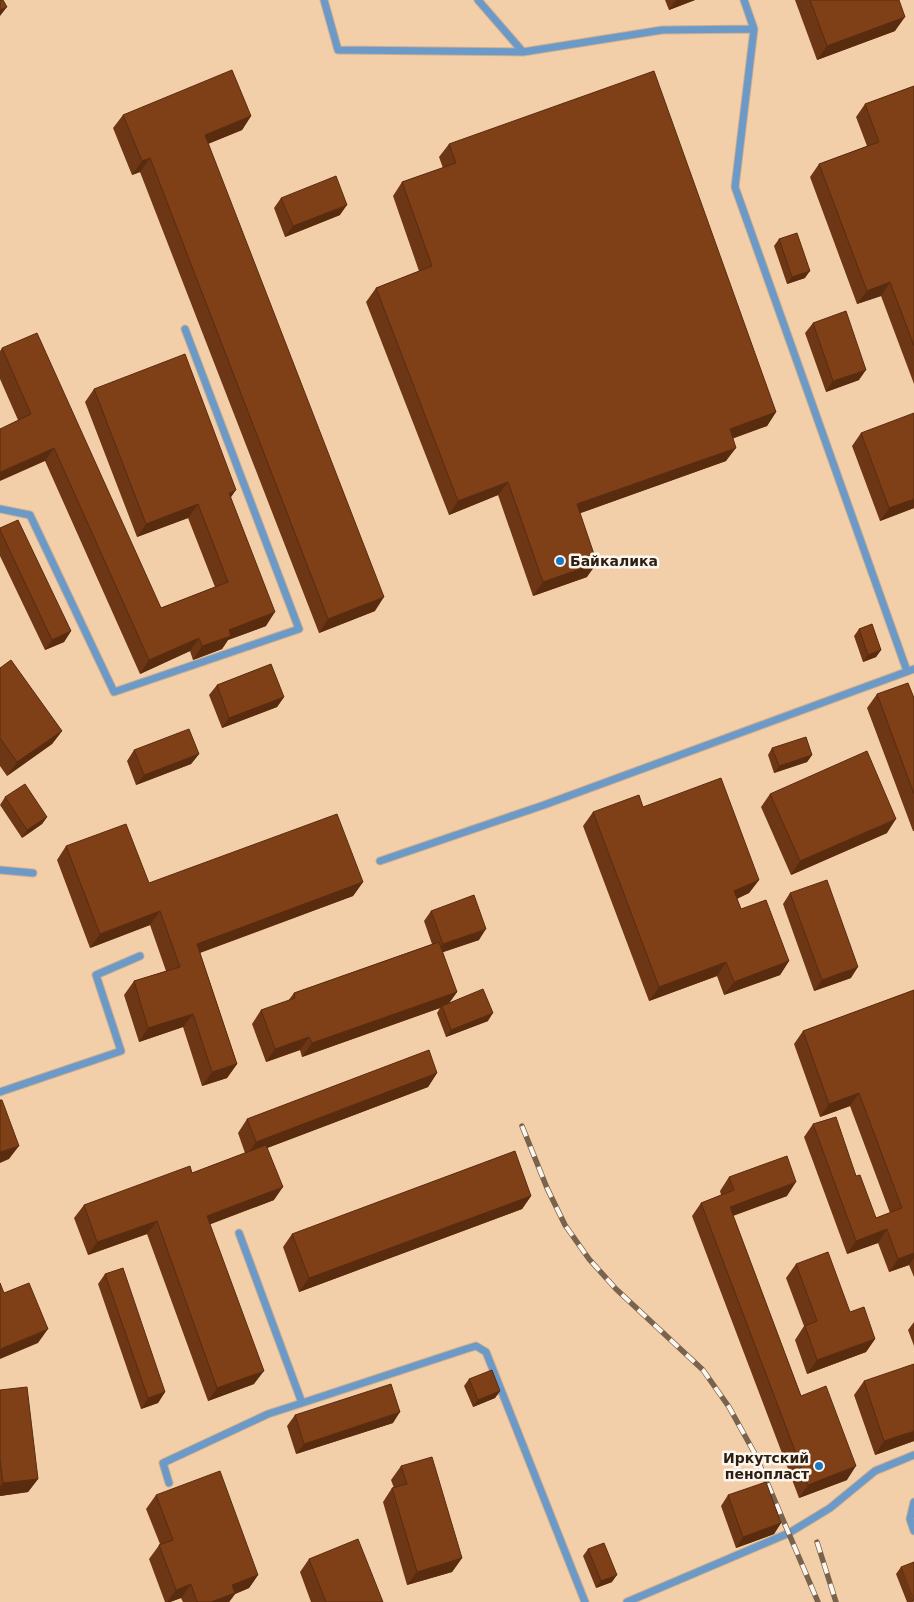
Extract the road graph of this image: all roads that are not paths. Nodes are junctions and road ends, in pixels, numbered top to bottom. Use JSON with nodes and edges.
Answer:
{"nodes":[{"id":1,"x":324,"y":0,"type":"edge"},
{"id":2,"x":478,"y":0,"type":"edge"},
{"id":3,"x":744,"y":0,"type":"edge"},
{"id":4,"x":754,"y":29,"type":"junction"},
{"id":5,"x":523,"y":52,"type":"junction"},
{"id":6,"x":185,"y":329,"type":"dead end"},
{"id":7,"x":0,"y":509,"type":"edge"},
{"id":8,"x":910,"y":670,"type":"edge"},
{"id":9,"x":380,"y":861,"type":"dead end"},
{"id":10,"x":0,"y":870,"type":"edge"},
{"id":11,"x":33,"y":873,"type":"dead end"},
{"id":12,"x":140,"y":956,"type":"dead end"},
{"id":13,"x":0,"y":1092,"type":"edge"},
{"id":14,"x":239,"y":1233,"type":"dead end"},
{"id":15,"x":302,"y":1403,"type":"junction"},
{"id":16,"x":914,"y":1454,"type":"edge"},
{"id":17,"x":169,"y":1483,"type":"dead end"},
{"id":18,"x":914,"y":1502,"type":"edge"},
{"id":19,"x":914,"y":1531,"type":"edge"},
{"id":20,"x":585,"y":1602,"type":"edge"},
{"id":21,"x":626,"y":1602,"type":"edge"}],
"edges":[{"from":1,"to":5,"type":"lane"},
{"from":2,"to":5,"type":"lane"},
{"from":3,"to":4,"type":"lane"},
{"from":4,"to":5,"type":"lane"},
{"from":4,"to":8,"type":"lane"},
{"from":6,"to":7,"type":"lane"},
{"from":8,"to":9,"type":"lane"},
{"from":10,"to":11,"type":"lane"},
{"from":12,"to":13,"type":"lane"},
{"from":14,"to":15,"type":"lane"},
{"from":15,"to":17,"type":"lane"},
{"from":15,"to":20,"type":"lane"},
{"from":16,"to":21,"type":"lane"},
{"from":18,"to":19,"type":"lane"}]}
